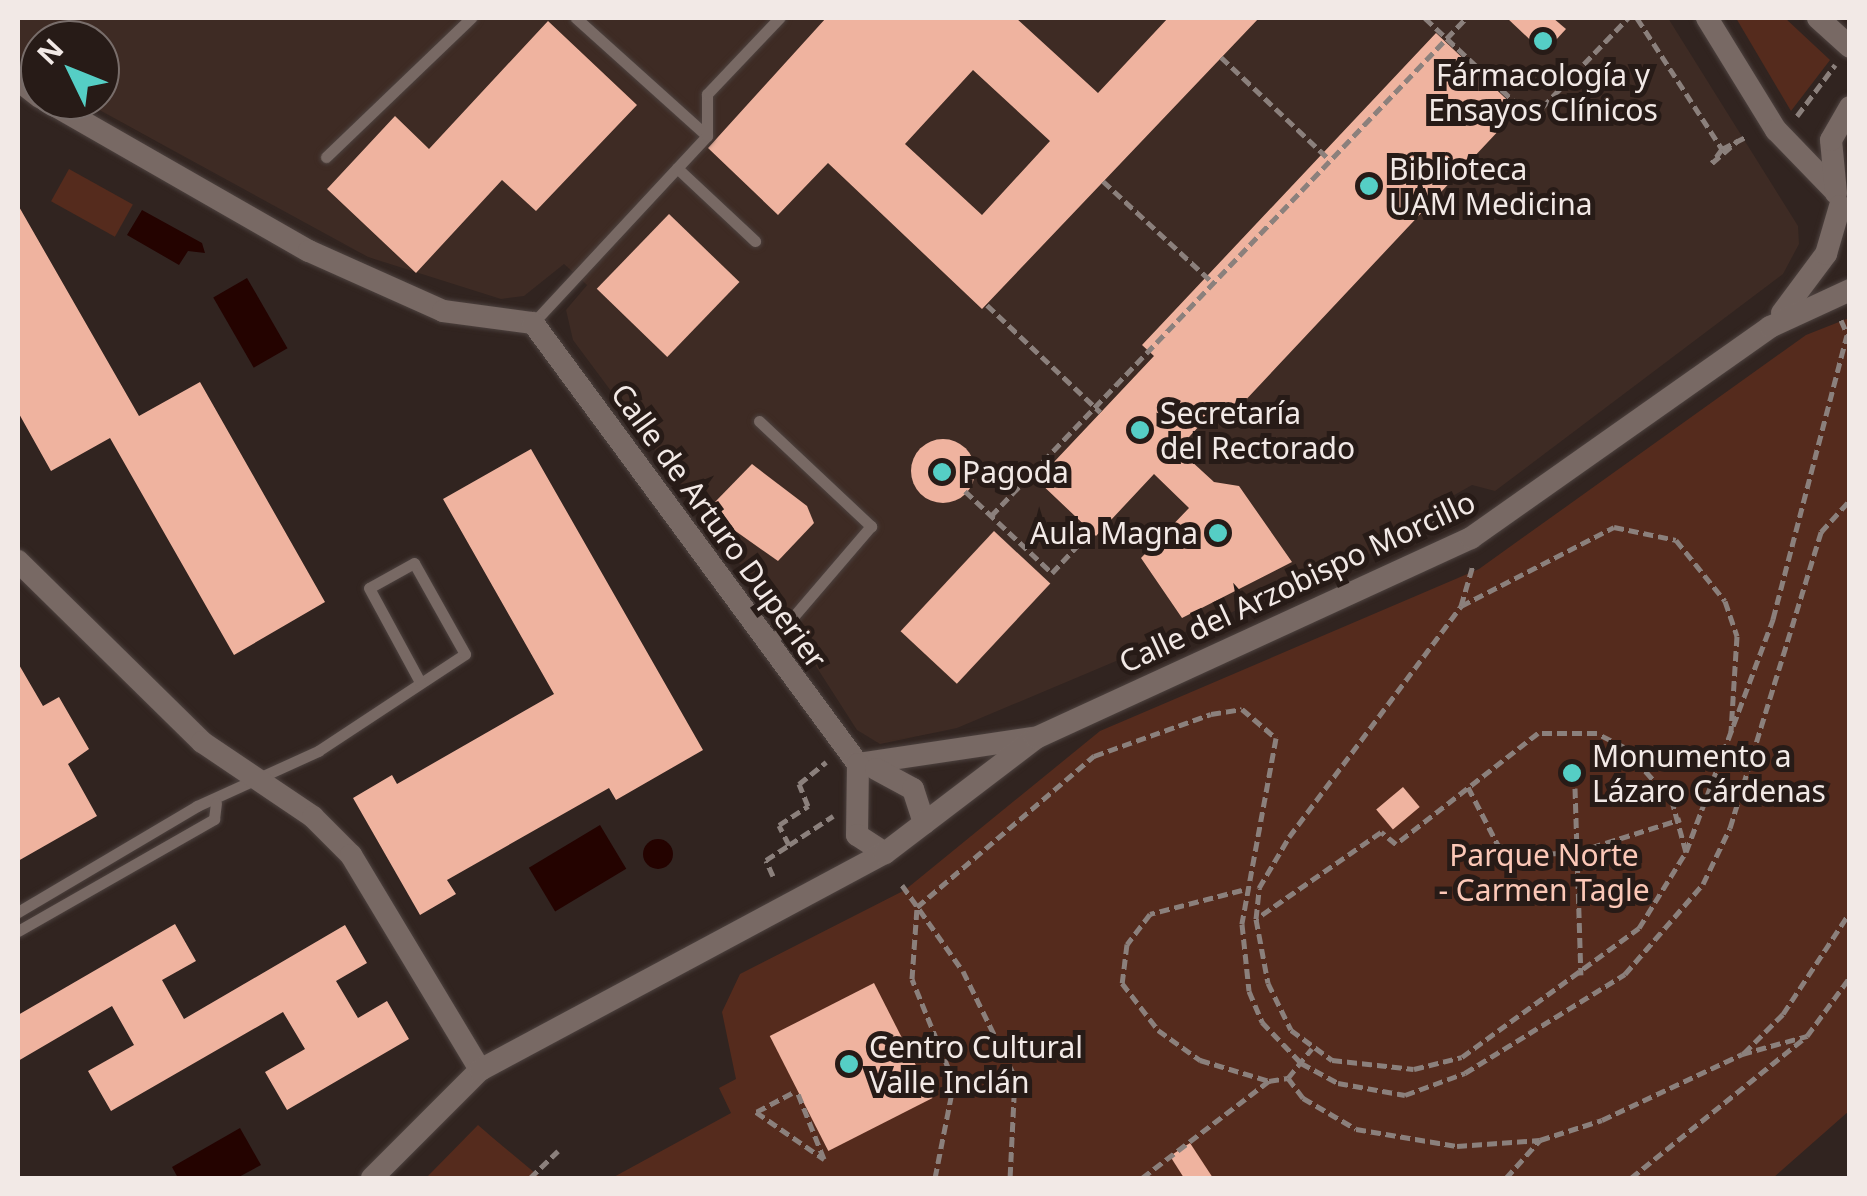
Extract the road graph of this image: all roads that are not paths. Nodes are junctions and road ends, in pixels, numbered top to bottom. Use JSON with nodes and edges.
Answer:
{"nodes":[{"id":1,"x":472,"y":18,"type":"edge"},
{"id":2,"x":576,"y":18,"type":"edge"},
{"id":3,"x":780,"y":18,"type":"edge"},
{"id":4,"x":1707,"y":18,"type":"edge"},
{"id":5,"x":1818,"y":18,"type":"edge"},
{"id":6,"x":1843,"y":55,"type":"edge"},
{"id":7,"x":1850,"y":107,"type":"edge"},
{"id":8,"x":81,"y":120,"type":"edge"},
{"id":9,"x":707,"y":136,"type":"junction"},
{"id":10,"x":326,"y":158,"type":"dead end"},
{"id":11,"x":677,"y":168,"type":"junction"},
{"id":12,"x":1842,"y":205,"type":"edge"},
{"id":13,"x":755,"y":241,"type":"dead end"},
{"id":14,"x":1850,"y":290,"type":"edge"},
{"id":15,"x":533,"y":323,"type":"junction"},
{"id":16,"x":1770,"y":327,"type":"junction"},
{"id":17,"x":759,"y":421,"type":"dead end"},
{"id":18,"x":18,"y":560,"type":"edge"},
{"id":19,"x":769,"y":644,"type":"junction"},
{"id":20,"x":420,"y":682,"type":"junction"},
{"id":21,"x":1036,"y":738,"type":"junction"},
{"id":22,"x":858,"y":764,"type":"junction"},
{"id":23,"x":256,"y":781,"type":"junction"},
{"id":24,"x":216,"y":804,"type":"junction"},
{"id":25,"x":924,"y":823,"type":"junction"},
{"id":26,"x":885,"y":853,"type":"junction"},
{"id":27,"x":18,"y":912,"type":"edge"},
{"id":28,"x":18,"y":931,"type":"edge"},
{"id":29,"x":480,"y":1070,"type":"junction"},
{"id":30,"x":372,"y":1178,"type":"edge"}],
"edges":[{"from":1,"to":10,"type":"lane"},
{"from":2,"to":9,"type":"lane"},
{"from":3,"to":9,"type":"lane"},
{"from":4,"to":12,"type":"street"},
{"from":5,"to":6,"type":"street"},
{"from":7,"to":12,"type":"street"},
{"from":8,"to":15,"type":"street"},
{"from":9,"to":11,"type":"lane"},
{"from":11,"to":13,"type":"lane"},
{"from":11,"to":15,"type":"lane"},
{"from":12,"to":16,"type":"street","name":"Calle del Arzobispo Morcillo"},
{"from":14,"to":16,"type":"street","name":"Calle del Arzobispo Morcillo"},
{"from":15,"to":19,"type":"street","name":"Calle de Arturo Duperier"},
{"from":16,"to":21,"type":"street","name":"Calle del Arzobispo Morcillo"},
{"from":17,"to":19,"type":"lane"},
{"from":18,"to":23,"type":"street"},
{"from":19,"to":22,"type":"street","name":"Calle de Arturo Duperier"},
{"from":20,"to":20,"type":"lane"},
{"from":20,"to":23,"type":"lane"},
{"from":21,"to":22,"type":"street","name":"Calle del Arzobispo Morcillo"},
{"from":21,"to":25,"type":"street","name":"Calle del Arzobispo Morcillo"},
{"from":22,"to":25,"type":"street"},
{"from":22,"to":26,"type":"street"},
{"from":23,"to":24,"type":"lane"},
{"from":23,"to":29,"type":"street"},
{"from":24,"to":27,"type":"lane"},
{"from":24,"to":28,"type":"lane"},
{"from":25,"to":26,"type":"street","name":"Calle del Arzobispo Morcillo"},
{"from":26,"to":29,"type":"street","name":"Calle del Arzobispo Morcillo"},
{"from":29,"to":30,"type":"street","name":"Calle del Arzobispo Morcillo"}]}
